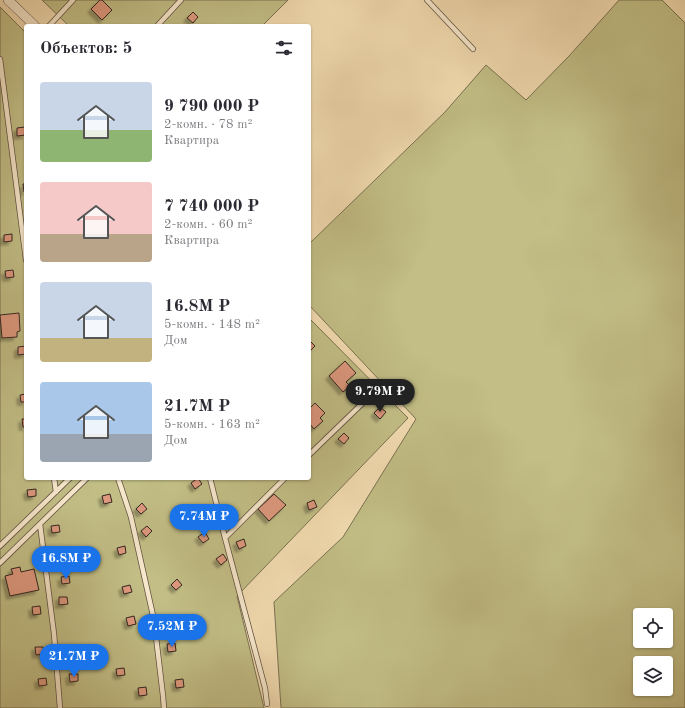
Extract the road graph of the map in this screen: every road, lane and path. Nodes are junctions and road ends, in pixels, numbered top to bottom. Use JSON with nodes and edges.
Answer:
{"nodes":[{"id":1,"x":8,"y":0,"type":"edge"},
{"id":2,"x":73,"y":0,"type":"edge"},
{"id":3,"x":181,"y":0,"type":"edge"},
{"id":4,"x":427,"y":0,"type":"edge"},
{"id":5,"x":33,"y":24,"type":"edge"},
{"id":6,"x":52,"y":24,"type":"edge"},
{"id":7,"x":159,"y":24,"type":"edge"},
{"id":8,"x":473,"y":49,"type":"dead end"},
{"id":9,"x":0,"y":59,"type":"edge"},
{"id":10,"x":24,"y":245,"type":"edge"},
{"id":11,"x":369,"y":397,"type":"dead end"},
{"id":12,"x":311,"y":453,"type":"edge"},
{"id":13,"x":54,"y":480,"type":"edge"},
{"id":14,"x":68,"y":480,"type":"edge"},
{"id":15,"x":85,"y":480,"type":"edge"},
{"id":16,"x":119,"y":480,"type":"edge"},
{"id":17,"x":210,"y":480,"type":"edge"},
{"id":18,"x":283,"y":480,"type":"edge"},
{"id":19,"x":56,"y":492,"type":"junction"},
{"id":20,"x":40,"y":524,"type":"junction"},
{"id":21,"x":225,"y":538,"type":"junction"},
{"id":22,"x":0,"y":546,"type":"edge"},
{"id":23,"x":0,"y":563,"type":"edge"},
{"id":24,"x":267,"y":704,"type":"dead end"},
{"id":25,"x":60,"y":708,"type":"edge"},
{"id":26,"x":164,"y":708,"type":"edge"}],
"edges":[{"from":1,"to":5,"type":"street"},
{"from":2,"to":6,"type":"lane"},
{"from":3,"to":7,"type":"lane"},
{"from":4,"to":8,"type":"lane"},
{"from":9,"to":10,"type":"lane"},
{"from":11,"to":12,"type":"lane"},
{"from":13,"to":19,"type":"lane"},
{"from":14,"to":19,"type":"lane"},
{"from":15,"to":20,"type":"lane"},
{"from":16,"to":26,"type":"lane"},
{"from":17,"to":21,"type":"lane"},
{"from":18,"to":21,"type":"lane"},
{"from":19,"to":22,"type":"lane"},
{"from":20,"to":23,"type":"lane"},
{"from":20,"to":25,"type":"lane"},
{"from":21,"to":24,"type":"lane"}]}
